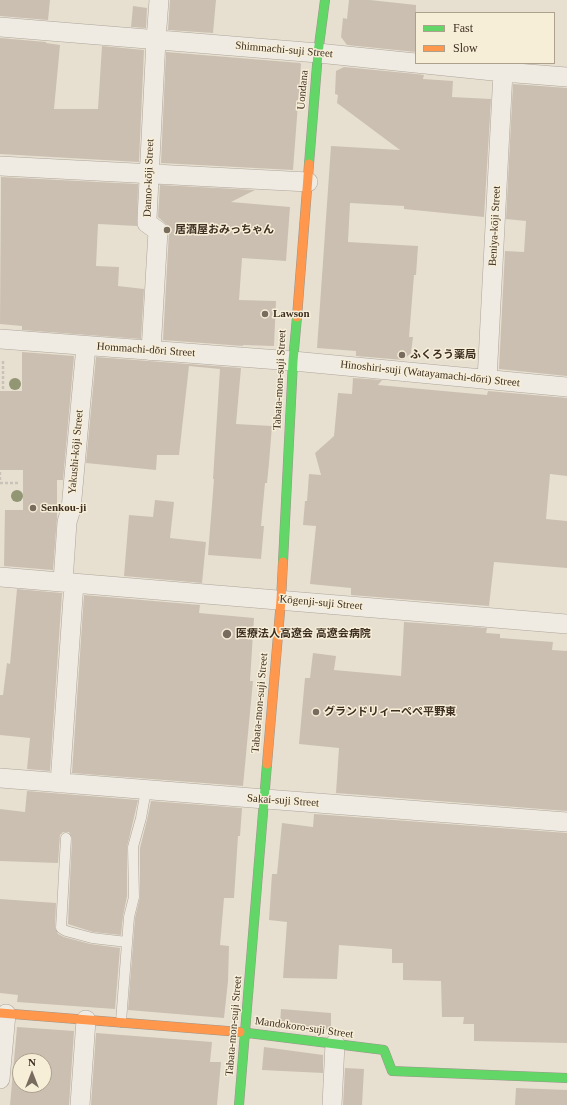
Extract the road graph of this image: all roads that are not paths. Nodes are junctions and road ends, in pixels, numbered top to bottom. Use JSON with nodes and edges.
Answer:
{"nodes":[{"id":1,"x":159,"y":0,"type":"edge"},
{"id":2,"x":325,"y":0,"type":"edge"},
{"id":3,"x":0,"y":27,"type":"edge"},
{"id":4,"x":156,"y":40,"type":"junction"},
{"id":5,"x":318,"y":53,"type":"junction"},
{"id":6,"x":415,"y":63,"type":"edge"},
{"id":7,"x":425,"y":64,"type":"edge"},
{"id":8,"x":503,"y":72,"type":"junction"},
{"id":9,"x":567,"y":77,"type":"edge"},
{"id":10,"x":0,"y":166,"type":"edge"},
{"id":11,"x":149,"y":173,"type":"junction"},
{"id":12,"x":308,"y":182,"type":"junction"},
{"id":13,"x":1,"y":339,"type":"edge"},
{"id":14,"x":86,"y":346,"type":"junction"},
{"id":15,"x":151,"y":351,"type":"junction"},
{"id":16,"x":292,"y":361,"type":"junction"},
{"id":17,"x":487,"y":380,"type":"junction"},
{"id":18,"x":567,"y":387,"type":"edge"},
{"id":19,"x":0,"y":577,"type":"edge"},
{"id":20,"x":69,"y":583,"type":"junction"},
{"id":21,"x":281,"y":600,"type":"junction"},
{"id":22,"x":567,"y":624,"type":"edge"},
{"id":23,"x":0,"y":778,"type":"edge"},
{"id":24,"x":60,"y":783,"type":"junction"},
{"id":25,"x":146,"y":790,"type":"junction"},
{"id":26,"x":265,"y":800,"type":"junction"},
{"id":27,"x":567,"y":822,"type":"edge"},
{"id":28,"x":66,"y":838,"type":"dead end"},
{"id":29,"x":127,"y":942,"type":"junction"},
{"id":30,"x":3,"y":1014,"type":"edge"},
{"id":31,"x":86,"y":1020,"type":"junction"},
{"id":32,"x":121,"y":1022,"type":"junction"},
{"id":33,"x":245,"y":1032,"type":"junction"},
{"id":34,"x":335,"y":1044,"type":"junction"},
{"id":35,"x":567,"y":1078,"type":"edge"},
{"id":36,"x":0,"y":1079,"type":"edge"},
{"id":37,"x":80,"y":1105,"type":"edge"},
{"id":38,"x":239,"y":1105,"type":"edge"},
{"id":39,"x":332,"y":1105,"type":"edge"}],
"edges":[{"from":1,"to":4,"type":"street","name":"Danno-kōji Street"},
{"from":2,"to":5,"type":"street","name":"Uondana"},
{"from":3,"to":4,"type":"street","name":"Shimmachi-suji Street"},
{"from":4,"to":5,"type":"street","name":"Shimmachi-suji Street"},
{"from":4,"to":11,"type":"street","name":"Danno-kōji Street"},
{"from":5,"to":6,"type":"street","name":"Shimmachi-suji Street"},
{"from":5,"to":12,"type":"street","name":"Uondana"},
{"from":7,"to":8,"type":"street","name":"Shimmachi-suji Street"},
{"from":8,"to":9,"type":"street","name":"Shimmachi-suji Street"},
{"from":8,"to":17,"type":"street","name":"Beniya-kōji Street"},
{"from":10,"to":11,"type":"street"},
{"from":11,"to":12,"type":"street"},
{"from":11,"to":15,"type":"street","name":"Danno-kōji Street"},
{"from":12,"to":16,"type":"street","name":"Tabata-mon-suji Street"},
{"from":13,"to":14,"type":"street","name":"Hommachi-dōri Street"},
{"from":14,"to":15,"type":"street","name":"Hommachi-dōri Street"},
{"from":14,"to":20,"type":"street","name":"Yakushi-kōji Street"},
{"from":15,"to":16,"type":"street","name":"Hommachi-dōri Street"},
{"from":16,"to":17,"type":"street","name":"Hinoshiri-suji (Watayamachi-dōri) Street"},
{"from":16,"to":21,"type":"street","name":"Tabata-mon-suji Street"},
{"from":17,"to":18,"type":"street","name":"Hinoshiri-suji (Watayamachi-dōri) Street"},
{"from":19,"to":20,"type":"street","name":"Kōgenji-suji Street"},
{"from":20,"to":21,"type":"street","name":"Kōgenji-suji Street"},
{"from":20,"to":24,"type":"street","name":"Yakushi-kōji Street"},
{"from":21,"to":22,"type":"street","name":"Kōgenji-suji Street"},
{"from":21,"to":26,"type":"street","name":"Tabata-mon-suji Street"},
{"from":23,"to":24,"type":"street","name":"Sakai-suji Street"},
{"from":24,"to":25,"type":"street","name":"Sakai-suji Street"},
{"from":25,"to":26,"type":"street","name":"Sakai-suji Street"},
{"from":25,"to":29,"type":"lane"},
{"from":26,"to":27,"type":"street","name":"Sakai-suji Street"},
{"from":26,"to":33,"type":"street","name":"Tabata-mon-suji Street"},
{"from":28,"to":29,"type":"lane"},
{"from":29,"to":32,"type":"lane"},
{"from":30,"to":31,"type":"street","name":"Mandokoro-suji Street"},
{"from":30,"to":36,"type":"street"},
{"from":31,"to":32,"type":"street","name":"Mandokoro-suji Street"},
{"from":31,"to":37,"type":"street"},
{"from":32,"to":33,"type":"street","name":"Mandokoro-suji Street"},
{"from":33,"to":34,"type":"street","name":"Mandokoro-suji Street"},
{"from":33,"to":38,"type":"street","name":"Tabata-mon-suji Street"},
{"from":34,"to":35,"type":"street","name":"Mandokoro-suji Street"},
{"from":34,"to":39,"type":"street"}]}
